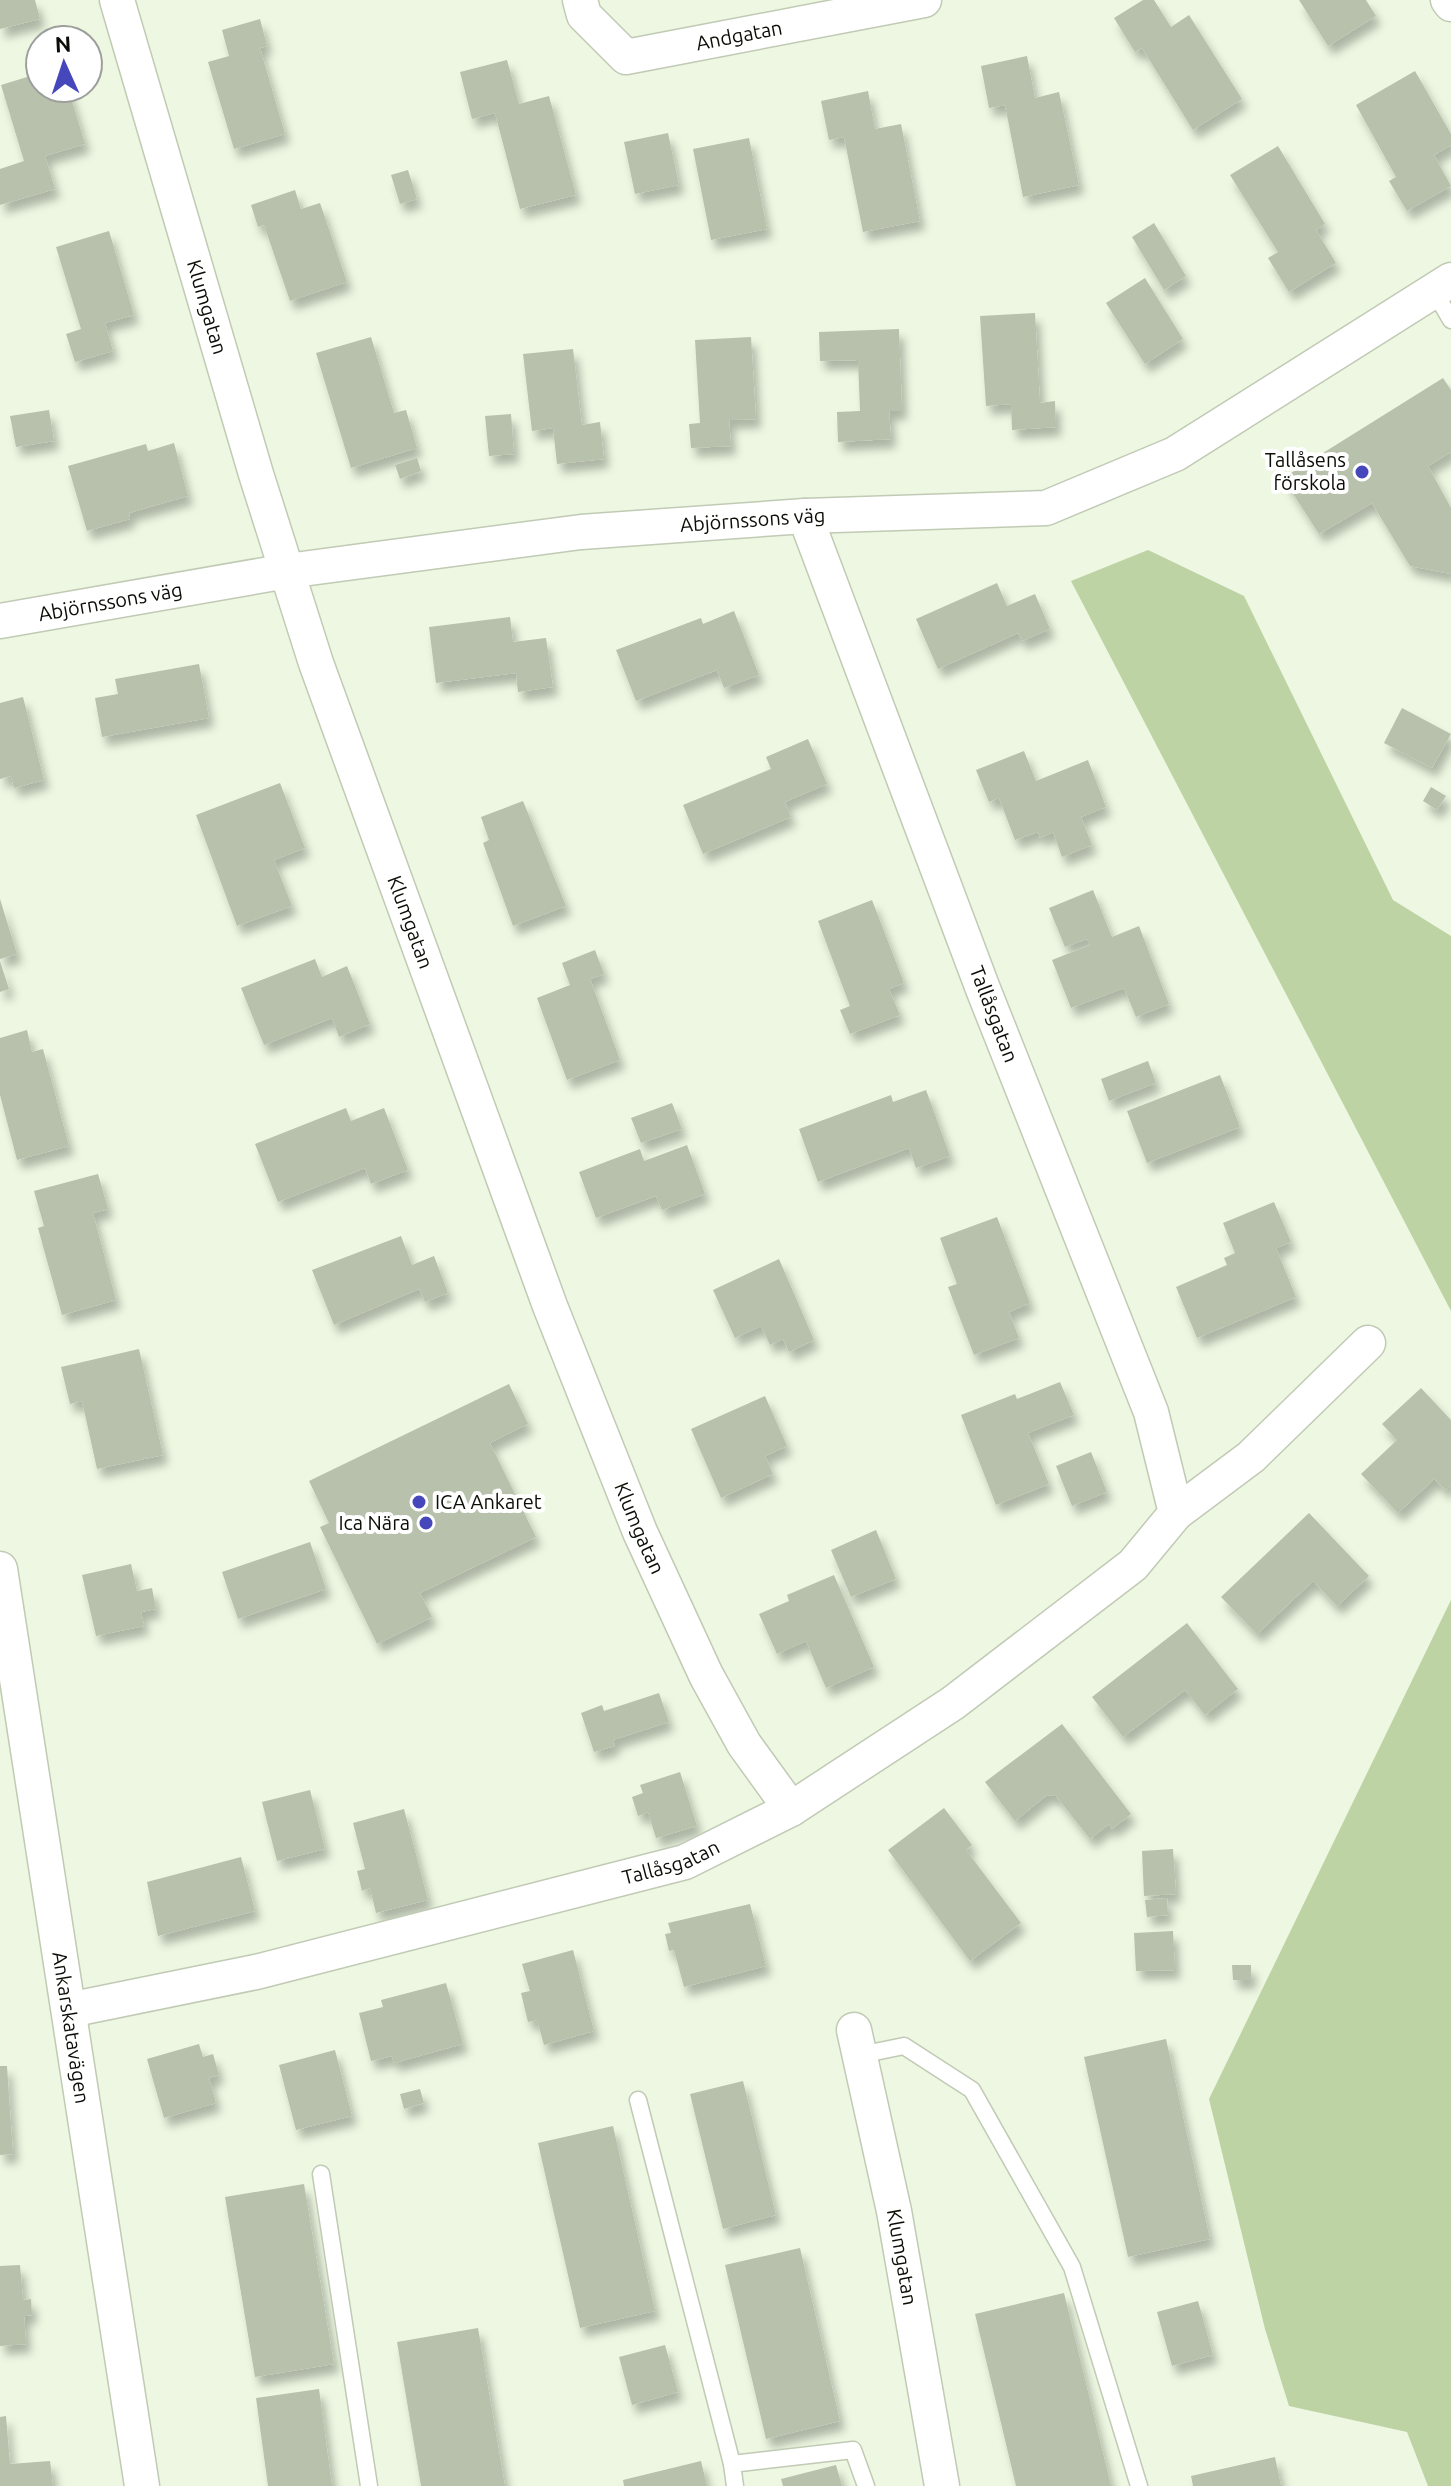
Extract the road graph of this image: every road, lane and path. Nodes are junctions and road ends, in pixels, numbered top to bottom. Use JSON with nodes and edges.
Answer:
{"nodes":[{"id":1,"x":117,"y":0,"type":"edge"},
{"id":2,"x":580,"y":0,"type":"edge"},
{"id":3,"x":924,"y":0,"type":"edge"},
{"id":4,"x":1442,"y":285,"type":"edge"},
{"id":5,"x":1451,"y":320,"type":"edge"},
{"id":6,"x":805,"y":516,"type":"junction"},
{"id":7,"x":287,"y":571,"type":"junction"},
{"id":8,"x":0,"y":621,"type":"edge"},
{"id":9,"x":1368,"y":1343,"type":"dead end"},
{"id":10,"x":1176,"y":1513,"type":"junction"},
{"id":11,"x":0,"y":1569,"type":"edge"},
{"id":12,"x":791,"y":1809,"type":"junction"},
{"id":13,"x":69,"y":2010,"type":"junction"},
{"id":14,"x":857,"y":2042,"type":"joint"},
{"id":15,"x":638,"y":2100,"type":"dead end"},
{"id":16,"x":321,"y":2174,"type":"dead end"},
{"id":17,"x":732,"y":2464,"type":"junction"},
{"id":18,"x":142,"y":2486,"type":"edge"},
{"id":19,"x":369,"y":2486,"type":"edge"},
{"id":20,"x":735,"y":2486,"type":"edge"},
{"id":21,"x":866,"y":2486,"type":"edge"},
{"id":22,"x":942,"y":2486,"type":"edge"},
{"id":23,"x":1139,"y":2486,"type":"edge"}],
"edges":[{"from":1,"to":7,"type":"street","name":"Klumgatan"},
{"from":2,"to":3,"type":"street","name":"Andgatan"},
{"from":4,"to":5,"type":"lane"},
{"from":4,"to":6,"type":"street","name":"Abjörnssons väg"},
{"from":6,"to":7,"type":"street","name":"Abjörnssons väg"},
{"from":6,"to":10,"type":"street","name":"Tallåsgatan"},
{"from":7,"to":8,"type":"street","name":"Abjörnssons väg"},
{"from":7,"to":12,"type":"street","name":"Klumgatan"},
{"from":9,"to":10,"type":"street","name":"Tallåsgatan"},
{"from":10,"to":12,"type":"street","name":"Tallåsgatan"},
{"from":11,"to":13,"type":"street","name":"Ankarskatavägen"},
{"from":12,"to":13,"type":"street","name":"Tallåsgatan"},
{"from":13,"to":18,"type":"street","name":"Ankarskatavägen"},
{"from":14,"to":22,"type":"street","name":"Klumgatan"},
{"from":14,"to":23,"type":"lane"},
{"from":15,"to":17,"type":"lane"},
{"from":16,"to":19,"type":"lane"},
{"from":17,"to":20,"type":"lane"},
{"from":17,"to":21,"type":"lane"}]}
